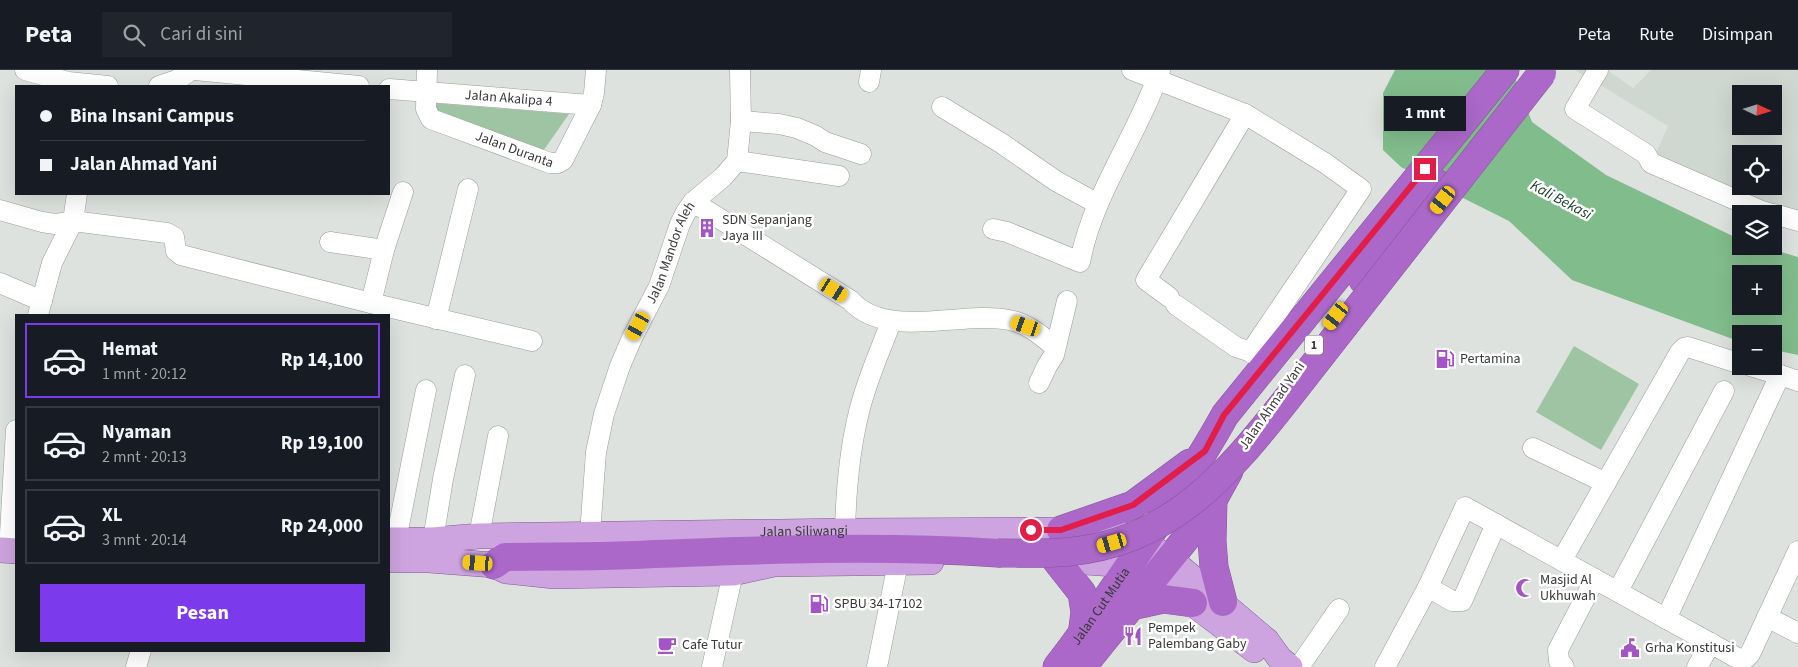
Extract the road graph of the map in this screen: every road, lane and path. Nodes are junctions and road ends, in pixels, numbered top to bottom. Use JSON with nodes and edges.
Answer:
{"nodes":[{"id":1,"x":25,"y":70,"type":"edge"},
{"id":2,"x":193,"y":70,"type":"edge"},
{"id":3,"x":426,"y":70,"type":"edge"},
{"id":4,"x":596,"y":70,"type":"edge"},
{"id":5,"x":740,"y":70,"type":"edge"},
{"id":6,"x":1132,"y":70,"type":"edge"},
{"id":7,"x":1505,"y":70,"type":"edge"},
{"id":8,"x":1598,"y":70,"type":"edge"},
{"id":9,"x":1539,"y":71,"type":"edge"},
{"id":10,"x":1158,"y":75,"type":"edge"},
{"id":11,"x":319,"y":76,"type":"edge"},
{"id":12,"x":98,"y":85,"type":"edge"},
{"id":13,"x":162,"y":85,"type":"edge"},
{"id":14,"x":355,"y":85,"type":"edge"},
{"id":15,"x":390,"y":89,"type":"edge"},
{"id":16,"x":425,"y":92,"type":"junction"},
{"id":17,"x":591,"y":105,"type":"junction"},
{"id":18,"x":942,"y":107,"type":"dead end"},
{"id":19,"x":1245,"y":114,"type":"junction"},
{"id":20,"x":741,"y":121,"type":"junction"},
{"id":21,"x":861,"y":154,"type":"dead end"},
{"id":22,"x":737,"y":161,"type":"junction"},
{"id":23,"x":839,"y":176,"type":"dead end"},
{"id":24,"x":468,"y":189,"type":"dead end"},
{"id":25,"x":403,"y":192,"type":"dead end"},
{"id":26,"x":77,"y":195,"type":"edge"},
{"id":27,"x":693,"y":202,"type":"junction"},
{"id":28,"x":1098,"y":204,"type":"junction"},
{"id":29,"x":1408,"y":205,"type":"junction"},
{"id":30,"x":1748,"y":205,"type":"edge"},
{"id":31,"x":0,"y":210,"type":"edge"},
{"id":32,"x":1782,"y":217,"type":"edge"},
{"id":33,"x":73,"y":221,"type":"junction"},
{"id":34,"x":1798,"y":221,"type":"edge"},
{"id":35,"x":993,"y":229,"type":"dead end"},
{"id":36,"x":330,"y":242,"type":"dead end"},
{"id":37,"x":384,"y":250,"type":"junction"},
{"id":38,"x":0,"y":283,"type":"edge"},
{"id":39,"x":1067,"y":301,"type":"dead end"},
{"id":40,"x":371,"y":303,"type":"junction"},
{"id":41,"x":40,"y":308,"type":"edge"},
{"id":42,"x":436,"y":319,"type":"junction"},
{"id":43,"x":891,"y":322,"type":"junction"},
{"id":44,"x":532,"y":342,"type":"dead end"},
{"id":45,"x":1055,"y":347,"type":"junction"},
{"id":46,"x":1262,"y":356,"type":"junction"},
{"id":47,"x":1732,"y":361,"type":"edge"},
{"id":48,"x":465,"y":375,"type":"dead end"},
{"id":49,"x":1789,"y":378,"type":"edge"},
{"id":50,"x":1039,"y":383,"type":"dead end"},
{"id":51,"x":426,"y":390,"type":"dead end"},
{"id":52,"x":1724,"y":391,"type":"dead end"},
{"id":53,"x":498,"y":436,"type":"dead end"},
{"id":54,"x":15,"y":446,"type":"edge"},
{"id":55,"x":1533,"y":448,"type":"dead end"},
{"id":56,"x":1205,"y":451,"type":"junction"},
{"id":57,"x":1606,"y":483,"type":"junction"},
{"id":58,"x":1213,"y":500,"type":"junction"},
{"id":59,"x":1496,"y":524,"type":"junction"},
{"id":60,"x":1056,"y":530,"type":"junction"},
{"id":61,"x":845,"y":531,"type":"junction"},
{"id":62,"x":590,"y":534,"type":"junction"},
{"id":63,"x":478,"y":536,"type":"junction"},
{"id":64,"x":9,"y":544,"type":"edge"},
{"id":65,"x":391,"y":547,"type":"edge"},
{"id":66,"x":431,"y":550,"type":"junction"},
{"id":67,"x":1798,"y":551,"type":"edge"},
{"id":68,"x":1137,"y":554,"type":"junction"},
{"id":69,"x":1050,"y":560,"type":"junction"},
{"id":70,"x":1562,"y":560,"type":"junction"},
{"id":71,"x":898,"y":563,"type":"junction"},
{"id":72,"x":494,"y":564,"type":"junction"},
{"id":73,"x":1162,"y":567,"type":"junction"},
{"id":74,"x":733,"y":573,"type":"junction"},
{"id":75,"x":1595,"y":579,"type":"junction"},
{"id":76,"x":1428,"y":587,"type":"junction"},
{"id":77,"x":1618,"y":591,"type":"junction"},
{"id":78,"x":1223,"y":602,"type":"junction"},
{"id":79,"x":1193,"y":604,"type":"junction"},
{"id":80,"x":1131,"y":606,"type":"junction"},
{"id":81,"x":1339,"y":609,"type":"dead end"},
{"id":82,"x":1767,"y":617,"type":"junction"},
{"id":83,"x":1666,"y":618,"type":"junction"},
{"id":84,"x":1798,"y":633,"type":"edge"},
{"id":85,"x":1082,"y":636,"type":"junction"},
{"id":86,"x":1711,"y":643,"type":"junction"},
{"id":87,"x":140,"y":652,"type":"edge"},
{"id":88,"x":1290,"y":664,"type":"edge"},
{"id":89,"x":136,"y":667,"type":"edge"},
{"id":90,"x":712,"y":667,"type":"edge"},
{"id":91,"x":877,"y":667,"type":"edge"},
{"id":92,"x":1056,"y":667,"type":"edge"},
{"id":93,"x":1082,"y":667,"type":"edge"},
{"id":94,"x":1386,"y":667,"type":"edge"},
{"id":95,"x":1564,"y":667,"type":"edge"},
{"id":96,"x":1697,"y":667,"type":"edge"}],
"edges":[{"from":1,"to":12,"type":"street"},
{"from":2,"to":11,"type":"street"},
{"from":2,"to":13,"type":"street"},
{"from":3,"to":16,"type":"street"},
{"from":4,"to":17,"type":"street","name":"Jalan Duranta"},
{"from":5,"to":20,"type":"street"},
{"from":6,"to":10,"type":"street"},
{"from":7,"to":29,"type":"highway","name":"Jalan Ahmad Yani","number":"1"},
{"from":8,"to":30,"type":"street"},
{"from":9,"to":29,"type":"highway","name":"Jalan Ahmad Yani","number":"1"},
{"from":9,"to":72,"type":"highway","bridge":true},
{"from":10,"to":19,"type":"street"},
{"from":10,"to":28,"type":"street"},
{"from":11,"to":14,"type":"street"},
{"from":15,"to":16,"type":"street"},
{"from":16,"to":17,"type":"street","name":"Jalan Akalipa 4"},
{"from":16,"to":17,"type":"street","name":"Jalan Duranta"},
{"from":18,"to":28,"type":"street"},
{"from":19,"to":46,"type":"street"},
{"from":19,"to":46,"type":"street"},
{"from":20,"to":21,"type":"street"},
{"from":20,"to":22,"type":"street"},
{"from":22,"to":23,"type":"street"},
{"from":22,"to":27,"type":"street","name":"Jalan Mandor Aleh"},
{"from":24,"to":42,"type":"street"},
{"from":25,"to":37,"type":"street"},
{"from":26,"to":33,"type":"street"},
{"from":27,"to":43,"type":"street"},
{"from":27,"to":62,"type":"street","name":"Jalan Mandor Aleh"},
{"from":28,"to":35,"type":"street"},
{"from":29,"to":46,"type":"highway","name":"Jalan Ahmad Yani","number":"1"},
{"from":29,"to":58,"type":"highway","name":"Jalan Ahmad Yani","number":"1"},
{"from":31,"to":33,"type":"street"},
{"from":32,"to":34,"type":"street"},
{"from":33,"to":40,"type":"street"},
{"from":33,"to":41,"type":"street"},
{"from":36,"to":37,"type":"street"},
{"from":37,"to":40,"type":"street"},
{"from":38,"to":41,"type":"street"},
{"from":39,"to":45,"type":"street"},
{"from":40,"to":42,"type":"street"},
{"from":42,"to":44,"type":"street"},
{"from":43,"to":45,"type":"street"},
{"from":43,"to":61,"type":"street"},
{"from":45,"to":50,"type":"street"},
{"from":46,"to":56,"type":"highway","name":"Jalan Ahmad Yani","number":"1"},
{"from":47,"to":57,"type":"street"},
{"from":48,"to":66,"type":"street"},
{"from":49,"to":83,"type":"street"},
{"from":51,"to":65,"type":"street"},
{"from":52,"to":77,"type":"street"},
{"from":53,"to":63,"type":"street"},
{"from":54,"to":64,"type":"street"},
{"from":55,"to":57,"type":"street"},
{"from":56,"to":60,"type":"highway"},
{"from":56,"to":68,"type":"highway","name":"Jalan Ahmad Yani","number":"1"},
{"from":57,"to":70,"type":"street"},
{"from":58,"to":73,"type":"highway","name":"Jalan Ahmad Yani","number":"1"},
{"from":58,"to":78,"type":"highway"},
{"from":59,"to":70,"type":"street"},
{"from":59,"to":76,"type":"street"},
{"from":59,"to":76,"type":"street"},
{"from":60,"to":61,"type":"main road","name":"Jalan Siliwangi"},
{"from":60,"to":68,"type":"main road","name":"Jalan Siliwangi"},
{"from":60,"to":69,"type":"main road"},
{"from":61,"to":62,"type":"main road","name":"Jalan Siliwangi"},
{"from":62,"to":63,"type":"main road","name":"Jalan Siliwangi"},
{"from":63,"to":66,"type":"main road","name":"Jalan Siliwangi"},
{"from":65,"to":66,"type":"main road"},
{"from":66,"to":72,"type":"main road","name":"Jalan Siliwangi"},
{"from":67,"to":82,"type":"street"},
{"from":68,"to":69,"type":"main road","name":"Jalan Siliwangi"},
{"from":68,"to":73,"type":"main road","name":"Jalan Siliwangi"},
{"from":68,"to":85,"type":"highway","name":"Jalan Cut Mutia","number":"1"},
{"from":69,"to":71,"type":"main road","name":"Jalan Siliwangi"},
{"from":69,"to":85,"type":"highway"},
{"from":70,"to":75,"type":"street"},
{"from":71,"to":74,"type":"main road","name":"Jalan Siliwangi"},
{"from":71,"to":91,"type":"street"},
{"from":72,"to":74,"type":"main road","name":"Jalan Siliwangi"},
{"from":73,"to":78,"type":"main road"},
{"from":73,"to":79,"type":"main road"},
{"from":73,"to":80,"type":"highway","name":"Jalan Cut Mutia","number":"1"},
{"from":74,"to":90,"type":"street"},
{"from":75,"to":77,"type":"street"},
{"from":75,"to":95,"type":"street"},
{"from":76,"to":94,"type":"street"},
{"from":77,"to":83,"type":"street"},
{"from":78,"to":88,"type":"main road"},
{"from":79,"to":80,"type":"highway"},
{"from":79,"to":88,"type":"main road"},
{"from":80,"to":93,"type":"highway","name":"Jalan Cut Mutia","number":"1"},
{"from":81,"to":88,"type":"street"},
{"from":82,"to":84,"type":"street"},
{"from":82,"to":86,"type":"street"},
{"from":83,"to":86,"type":"street"},
{"from":85,"to":92,"type":"highway","name":"Jalan Cut Mutia","number":"1"},
{"from":86,"to":96,"type":"street"},
{"from":87,"to":89,"type":"street"}]}
